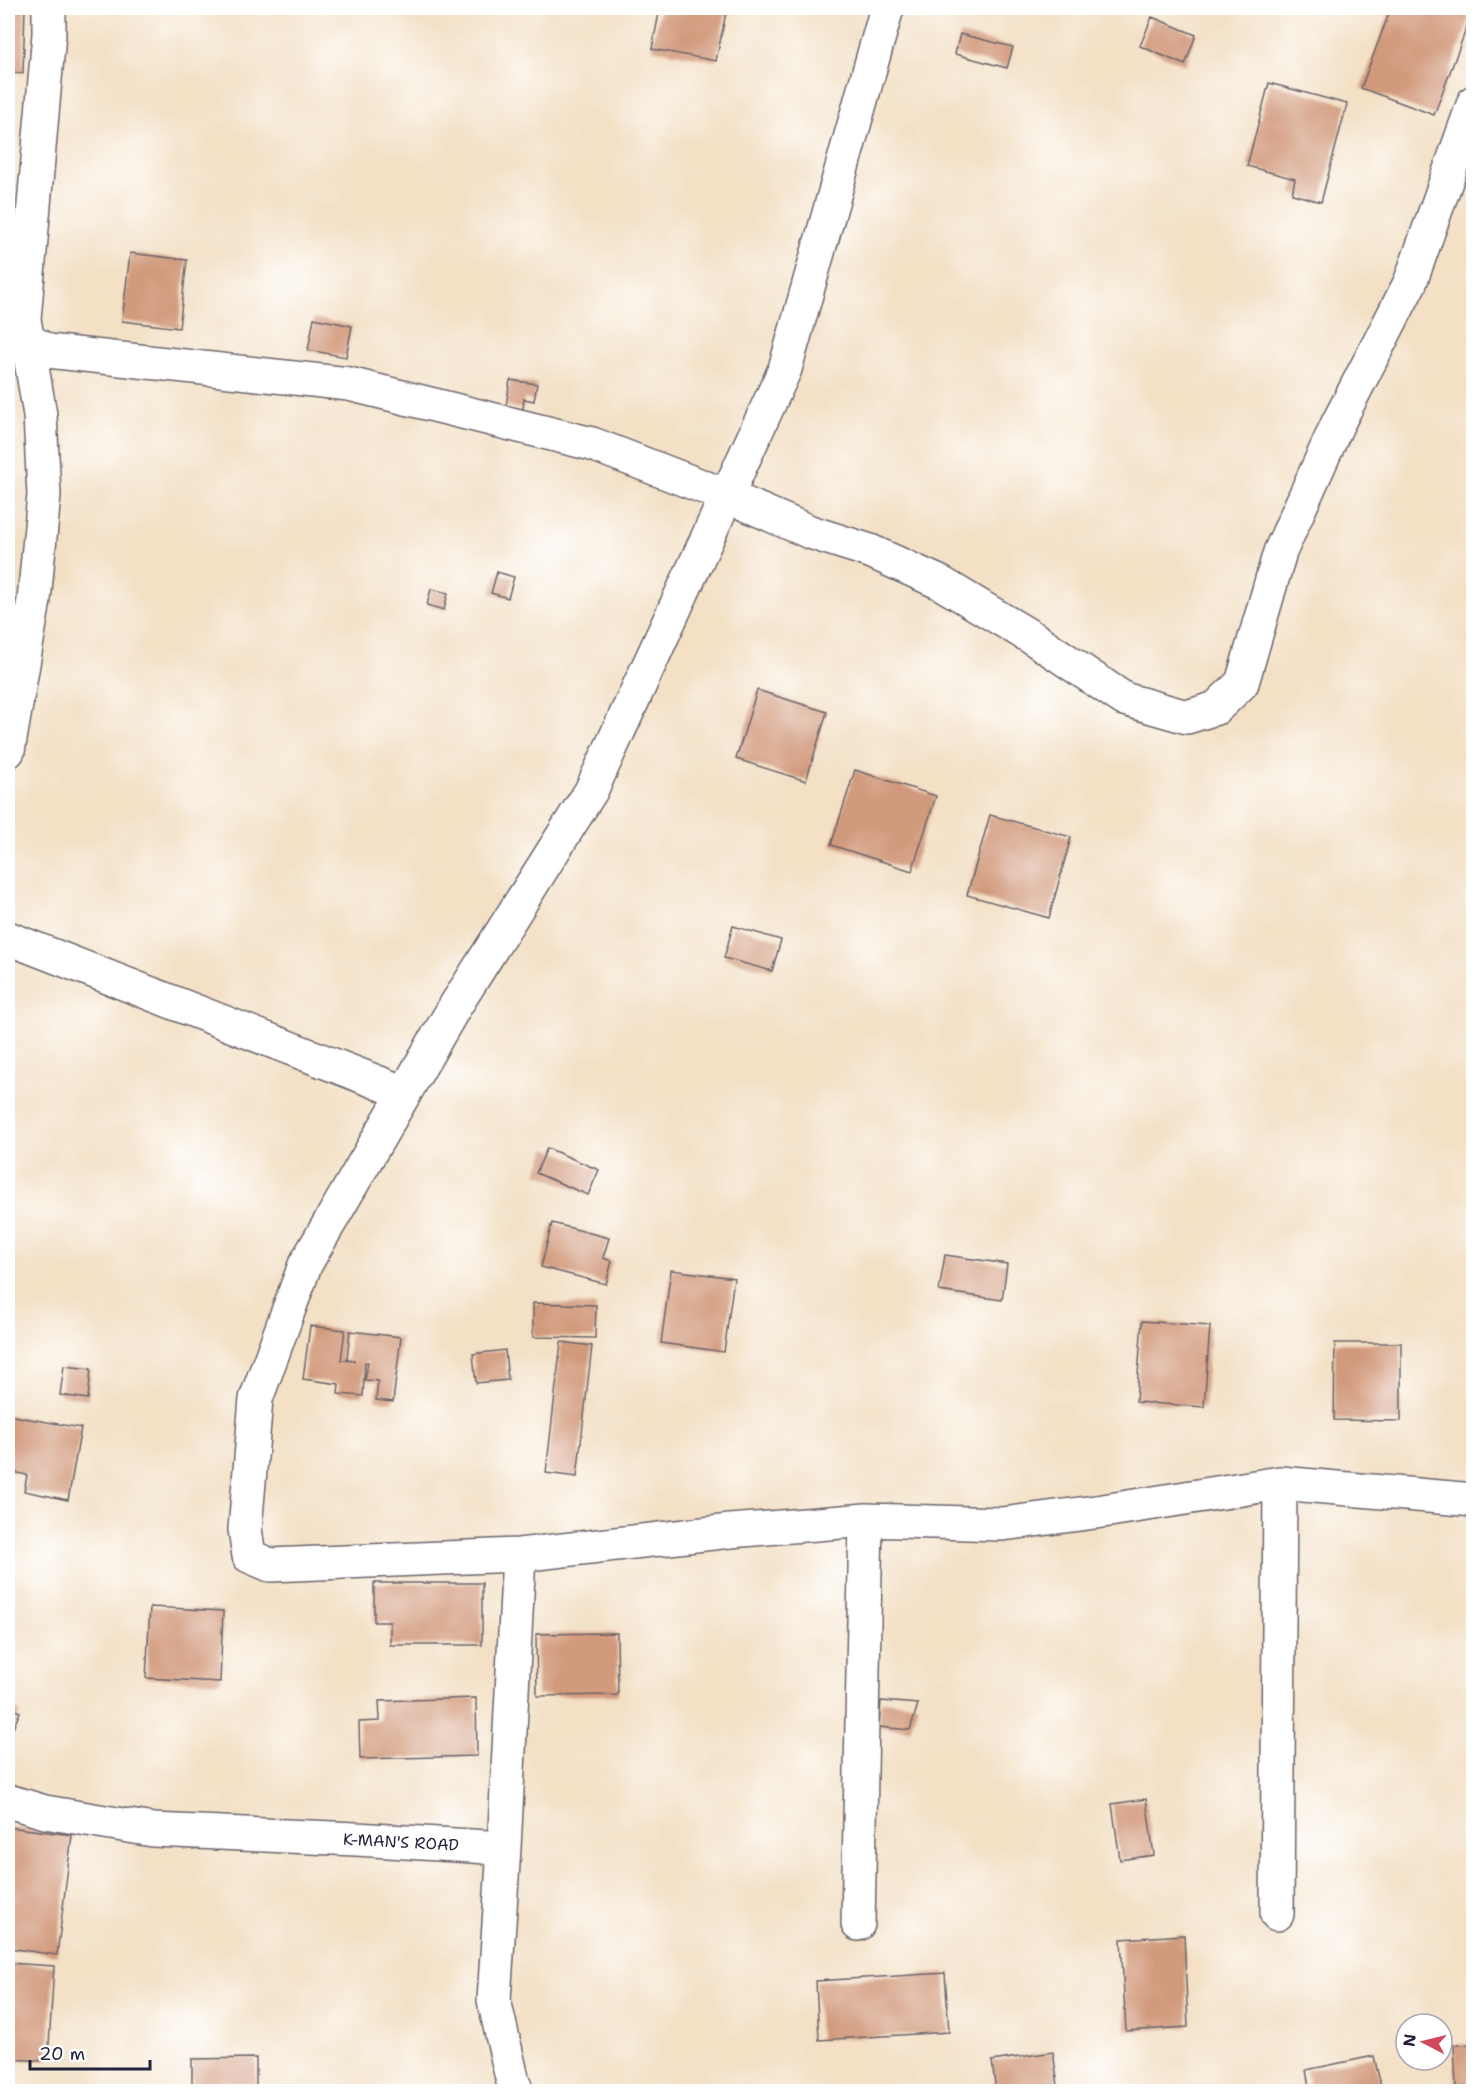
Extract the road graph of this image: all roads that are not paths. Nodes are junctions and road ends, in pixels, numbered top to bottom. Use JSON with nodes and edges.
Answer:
{"nodes":[{"id":1,"x":49,"y":8,"type":"edge"},
{"id":2,"x":887,"y":8,"type":"edge"},
{"id":3,"x":1473,"y":102,"type":"edge"},
{"id":4,"x":28,"y":340,"type":"junction"},
{"id":5,"x":727,"y":496,"type":"junction"},
{"id":6,"x":8,"y":751,"type":"edge"},
{"id":7,"x":8,"y":938,"type":"edge"},
{"id":8,"x":405,"y":1093,"type":"junction"},
{"id":9,"x":1280,"y":1484,"type":"junction"},
{"id":10,"x":1473,"y":1500,"type":"edge"},
{"id":11,"x":866,"y":1520,"type":"junction"},
{"id":12,"x":519,"y":1555,"type":"junction"},
{"id":13,"x":8,"y":1801,"type":"edge"},
{"id":14,"x":504,"y":1848,"type":"junction"},
{"id":15,"x":1277,"y":1914,"type":"dead end"},
{"id":16,"x":858,"y":1924,"type":"dead end"},
{"id":17,"x":517,"y":2091,"type":"edge"}],
"edges":[{"from":1,"to":4,"type":"street"},
{"from":2,"to":5,"type":"street"},
{"from":3,"to":5,"type":"street"},
{"from":4,"to":5,"type":"street"},
{"from":4,"to":6,"type":"street"},
{"from":5,"to":8,"type":"street"},
{"from":7,"to":8,"type":"street"},
{"from":8,"to":12,"type":"street"},
{"from":9,"to":10,"type":"street"},
{"from":9,"to":11,"type":"street"},
{"from":9,"to":15,"type":"street"},
{"from":11,"to":12,"type":"street"},
{"from":11,"to":16,"type":"street"},
{"from":12,"to":14,"type":"street"},
{"from":13,"to":14,"type":"street","name":"K-MAN'S ROAD"},
{"from":14,"to":17,"type":"street"}]}
